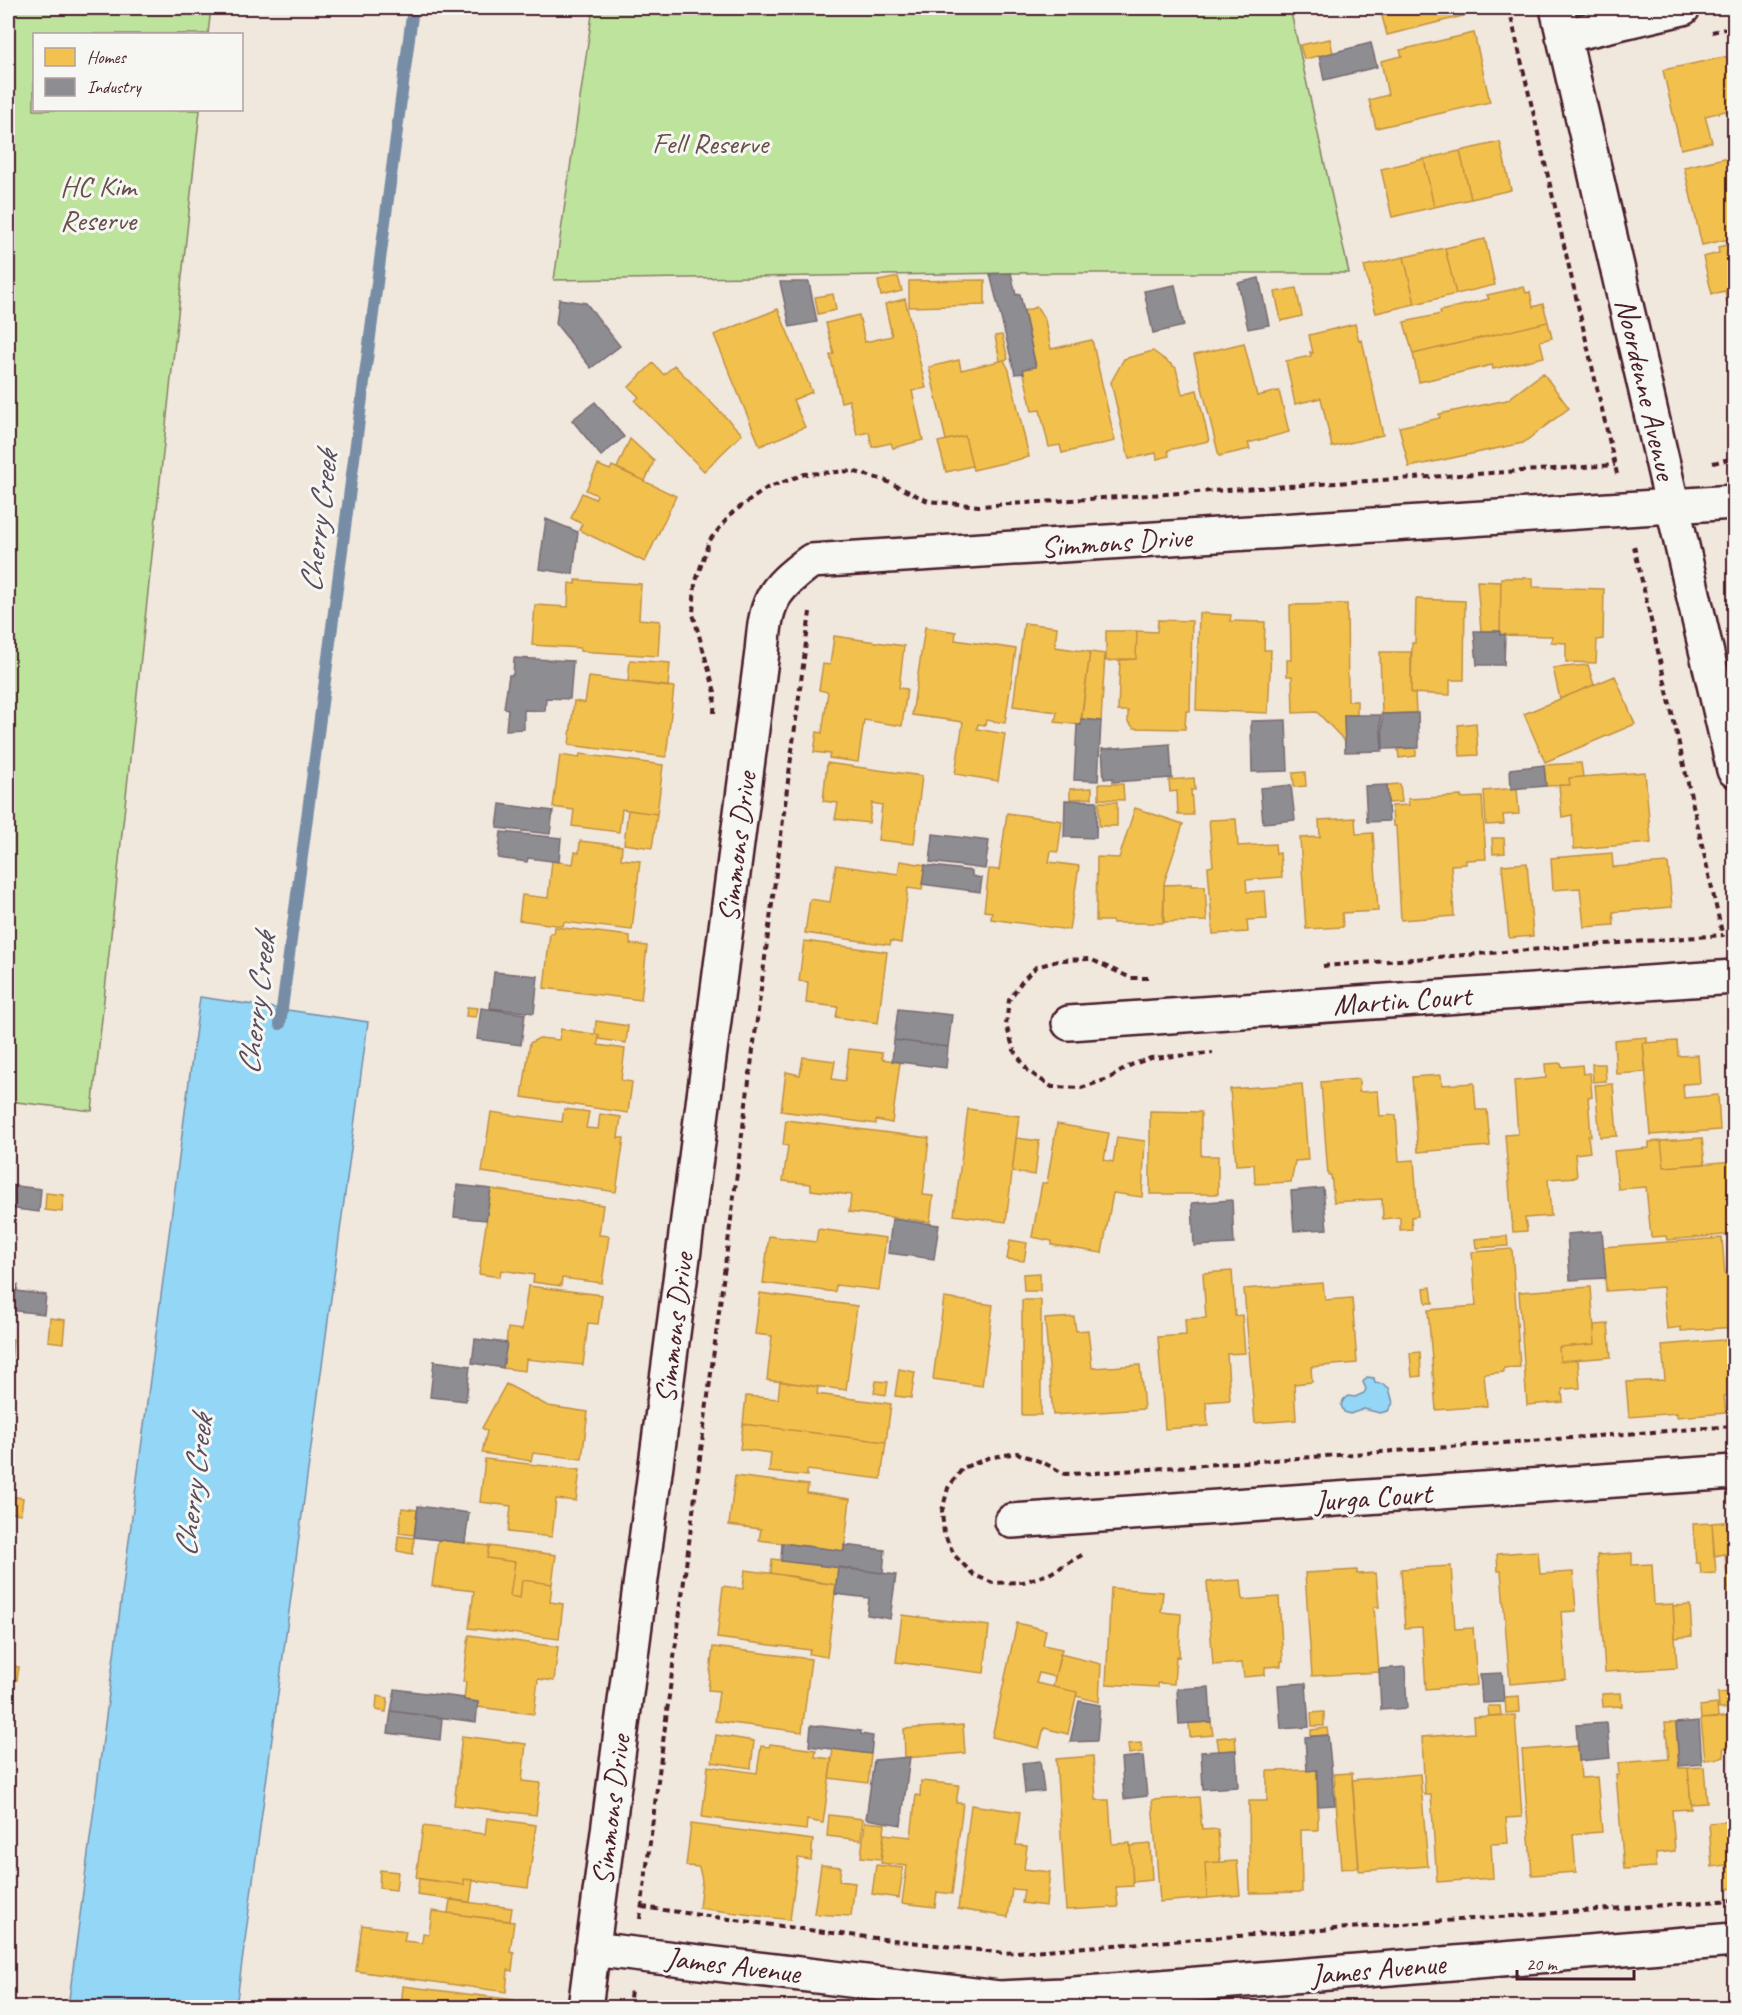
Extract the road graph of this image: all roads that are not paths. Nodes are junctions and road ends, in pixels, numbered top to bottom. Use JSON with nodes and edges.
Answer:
{"nodes":[{"id":1,"x":1683,"y":8,"type":"edge"},
{"id":2,"x":1560,"y":22,"type":"edge"},
{"id":3,"x":1734,"y":502,"type":"edge"},
{"id":4,"x":1674,"y":507,"type":"junction"},
{"id":5,"x":1734,"y":770,"type":"edge"},
{"id":6,"x":1733,"y":977,"type":"edge"},
{"id":7,"x":1069,"y":1023,"type":"dead end"},
{"id":8,"x":1734,"y":1472,"type":"edge"},
{"id":9,"x":1012,"y":1521,"type":"dead end"},
{"id":10,"x":1734,"y":1940,"type":"edge"},
{"id":11,"x":592,"y":1949,"type":"junction"},
{"id":12,"x":585,"y":2007,"type":"edge"}],
"edges":[{"from":1,"to":2,"type":"street"},
{"from":2,"to":4,"type":"street","name":"Noordenne Avenue"},
{"from":3,"to":4,"type":"street","name":"Simmons Drive"},
{"from":4,"to":5,"type":"street","name":"Noordenne Avenue"},
{"from":4,"to":11,"type":"street","name":"Simmons Drive"},
{"from":6,"to":7,"type":"street","name":"Martin Court"},
{"from":8,"to":9,"type":"street","name":"Jurga Court"},
{"from":10,"to":11,"type":"street","name":"James Avenue"},
{"from":11,"to":12,"type":"street","name":"Simmons Drive"}]}
